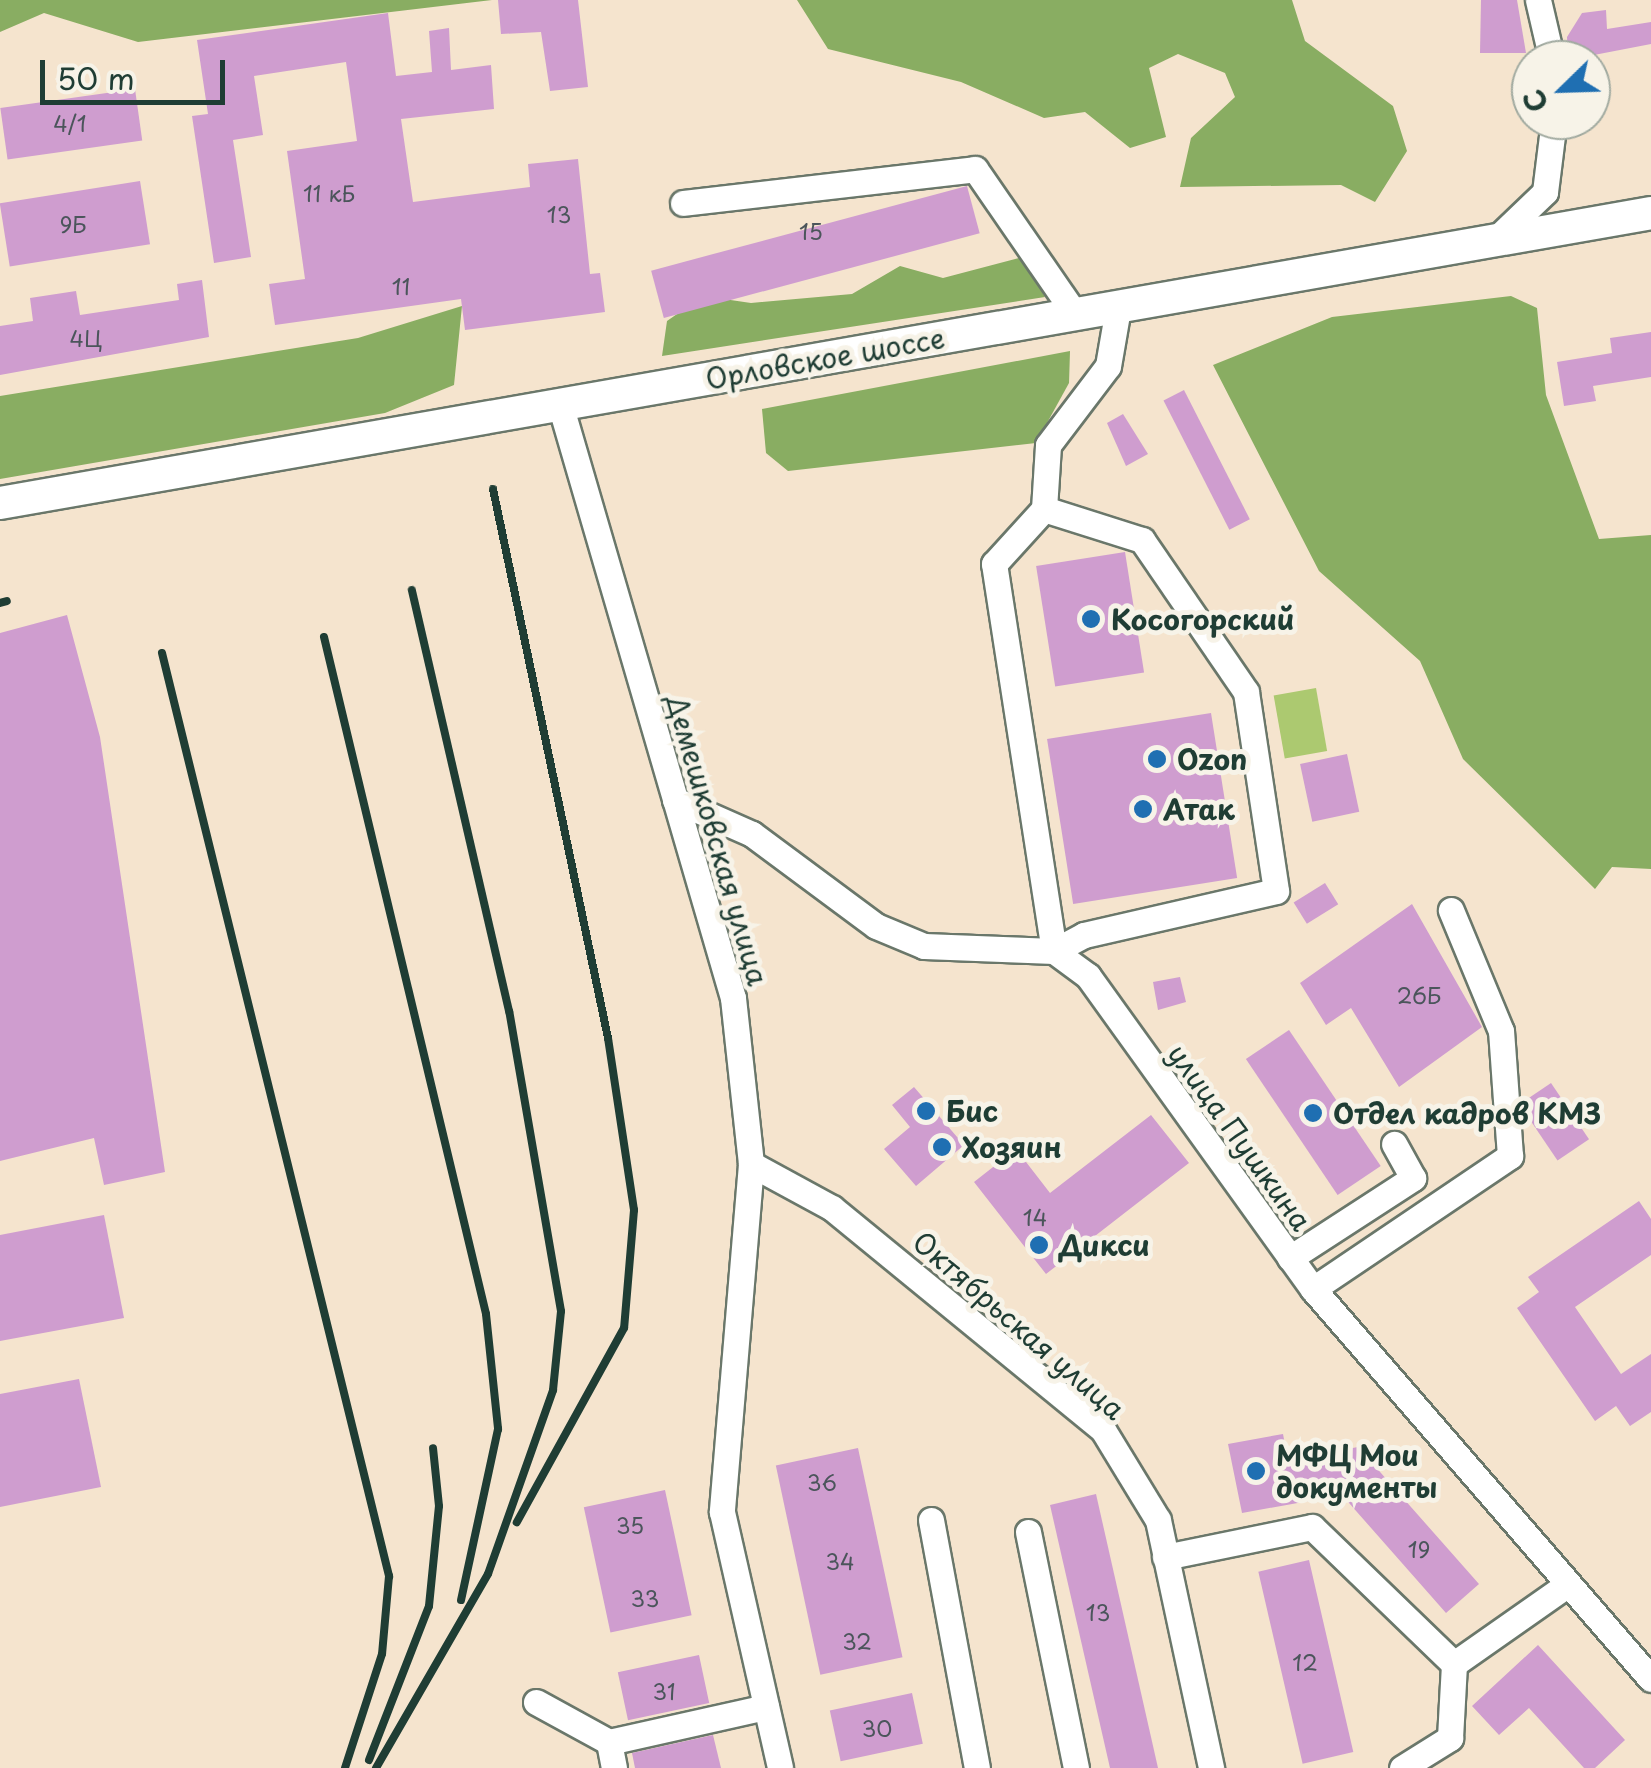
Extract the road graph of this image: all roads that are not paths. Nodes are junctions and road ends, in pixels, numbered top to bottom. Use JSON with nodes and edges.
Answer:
{"nodes":[{"id":1,"x":1538,"y":0,"type":"edge"},
{"id":2,"x":1547,"y":40,"type":"edge"},
{"id":3,"x":1552,"y":140,"type":"edge"},
{"id":4,"x":682,"y":202,"type":"dead end"},
{"id":5,"x":1651,"y":213,"type":"edge"},
{"id":6,"x":1496,"y":240,"type":"junction"},
{"id":7,"x":1118,"y":308,"type":"junction"},
{"id":8,"x":1075,"y":314,"type":"junction"},
{"id":9,"x":562,"y":411,"type":"junction"},
{"id":10,"x":0,"y":503,"type":"edge"},
{"id":11,"x":1044,"y":510,"type":"junction"},
{"id":12,"x":675,"y":800,"type":"junction"},
{"id":13,"x":1450,"y":910,"type":"dead end"},
{"id":14,"x":1054,"y":951,"type":"junction"},
{"id":15,"x":1394,"y":1144,"type":"dead end"},
{"id":16,"x":752,"y":1164,"type":"junction"},
{"id":17,"x":1290,"y":1258,"type":"junction"},
{"id":18,"x":1313,"y":1289,"type":"junction"},
{"id":19,"x":931,"y":1520,"type":"dead end"},
{"id":20,"x":1028,"y":1532,"type":"dead end"},
{"id":21,"x":1165,"y":1557,"type":"junction"},
{"id":22,"x":1567,"y":1586,"type":"junction"},
{"id":23,"x":1454,"y":1664,"type":"junction"},
{"id":24,"x":1651,"y":1679,"type":"edge"},
{"id":25,"x":536,"y":1702,"type":"dead end"},
{"id":26,"x":766,"y":1707,"type":"junction"},
{"id":27,"x":612,"y":1755,"type":"edge"},
{"id":28,"x":780,"y":1768,"type":"edge"},
{"id":29,"x":977,"y":1768,"type":"edge"},
{"id":30,"x":1076,"y":1768,"type":"edge"},
{"id":31,"x":1211,"y":1768,"type":"edge"},
{"id":32,"x":1402,"y":1768,"type":"edge"}],
"edges":[{"from":1,"to":2,"type":"street"},
{"from":3,"to":6,"type":"street"},
{"from":4,"to":8,"type":"street"},
{"from":5,"to":6,"type":"main road","name":"Орловское шоссе"},
{"from":6,"to":7,"type":"main road","name":"Орловское шоссе"},
{"from":7,"to":8,"type":"main road","name":"Орловское шоссе"},
{"from":7,"to":11,"type":"street"},
{"from":8,"to":9,"type":"main road","name":"Орловское шоссе"},
{"from":9,"to":10,"type":"main road","name":"Орловское шоссе"},
{"from":9,"to":12,"type":"street","name":"Демешковская улица"},
{"from":11,"to":14,"type":"street"},
{"from":11,"to":14,"type":"street"},
{"from":12,"to":14,"type":"street"},
{"from":12,"to":16,"type":"street","name":"Демешковская улица"},
{"from":13,"to":18,"type":"street"},
{"from":14,"to":17,"type":"street","name":"улица Пушкина"},
{"from":15,"to":17,"type":"street"},
{"from":16,"to":21,"type":"street","name":"Октябрьская улица"},
{"from":16,"to":26,"type":"street","name":"Демешковская улица"},
{"from":17,"to":18,"type":"street","name":"улица Пушкина"},
{"from":18,"to":22,"type":"street","name":"улица Пушкина"},
{"from":19,"to":29,"type":"street"},
{"from":20,"to":30,"type":"street"},
{"from":21,"to":23,"type":"street"},
{"from":21,"to":31,"type":"street","name":"Октябрьская улица"},
{"from":22,"to":23,"type":"street"},
{"from":22,"to":24,"type":"street","name":"улица Пушкина"},
{"from":23,"to":32,"type":"street"},
{"from":25,"to":27,"type":"street"},
{"from":26,"to":27,"type":"street"},
{"from":26,"to":28,"type":"street","name":"Демешковская улица"}]}
